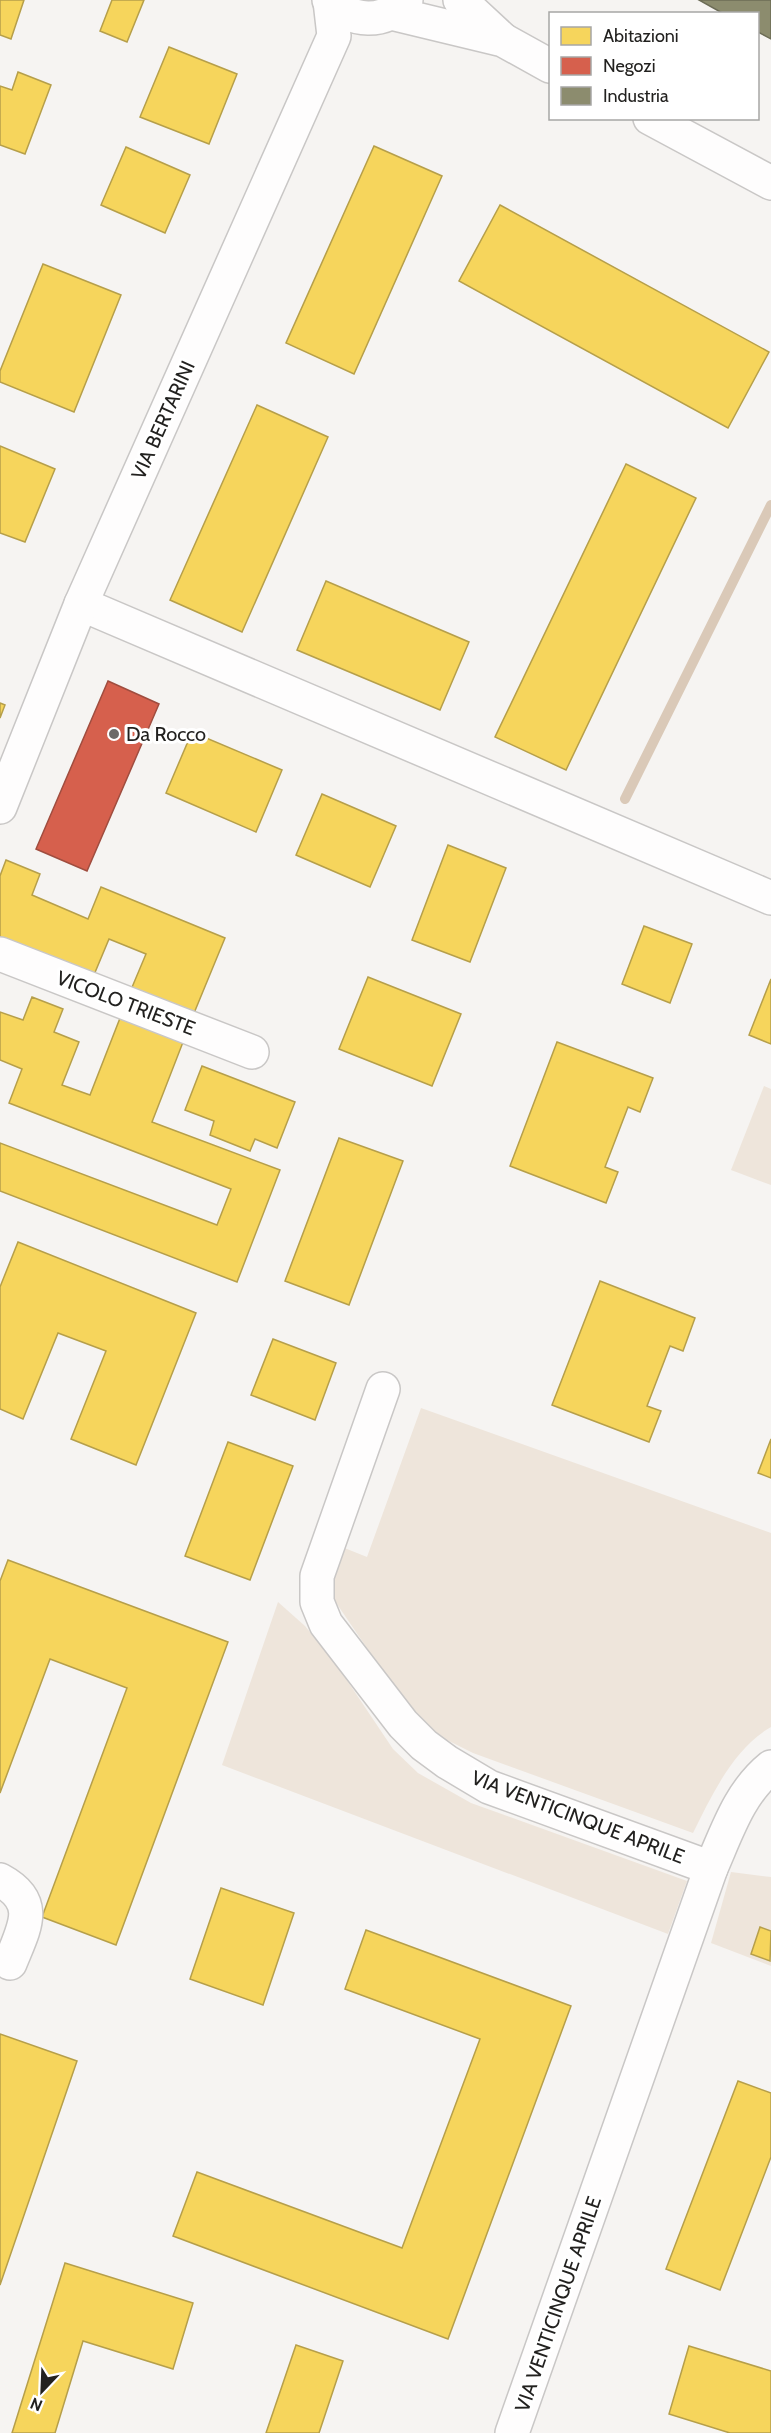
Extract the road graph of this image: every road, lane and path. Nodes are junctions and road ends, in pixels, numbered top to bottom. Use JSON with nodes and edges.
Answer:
{"nodes":[{"id":1,"x":329,"y":0,"type":"edge"},
{"id":2,"x":460,"y":0,"type":"edge"},
{"id":3,"x":388,"y":11,"type":"edge"},
{"id":4,"x":334,"y":36,"type":"junction"},
{"id":5,"x":503,"y":40,"type":"junction"},
{"id":6,"x":549,"y":65,"type":"edge"},
{"id":7,"x":654,"y":120,"type":"edge"},
{"id":8,"x":771,"y":183,"type":"edge"},
{"id":9,"x":81,"y":604,"type":"junction"},
{"id":10,"x":0,"y":807,"type":"edge"},
{"id":11,"x":771,"y":898,"type":"edge"},
{"id":12,"x":0,"y":954,"type":"edge"},
{"id":13,"x":252,"y":1052,"type":"dead end"},
{"id":14,"x":383,"y":1389,"type":"dead end"},
{"id":15,"x":771,"y":1767,"type":"edge"},
{"id":16,"x":711,"y":1868,"type":"junction"},
{"id":17,"x":0,"y":1880,"type":"edge"},
{"id":18,"x":10,"y":1963,"type":"dead end"},
{"id":19,"x":512,"y":2433,"type":"edge"}],
"edges":[{"from":1,"to":3,"type":"street"},
{"from":1,"to":4,"type":"street"},
{"from":2,"to":5,"type":"street"},
{"from":3,"to":4,"type":"street"},
{"from":3,"to":5,"type":"street"},
{"from":4,"to":9,"type":"street","name":"VIA BERTARINI"},
{"from":5,"to":6,"type":"street"},
{"from":7,"to":8,"type":"street"},
{"from":9,"to":10,"type":"street","name":"VIA BERTARINI"},
{"from":9,"to":11,"type":"street"},
{"from":12,"to":13,"type":"street","name":"VICOLO TRIESTE"},
{"from":14,"to":16,"type":"street","name":"VIA VENTICINQUE APRILE"},
{"from":15,"to":16,"type":"street","name":"VIA VENTICINQUE APRILE"},
{"from":16,"to":19,"type":"street","name":"VIA VENTICINQUE APRILE"},
{"from":17,"to":18,"type":"street"}]}
